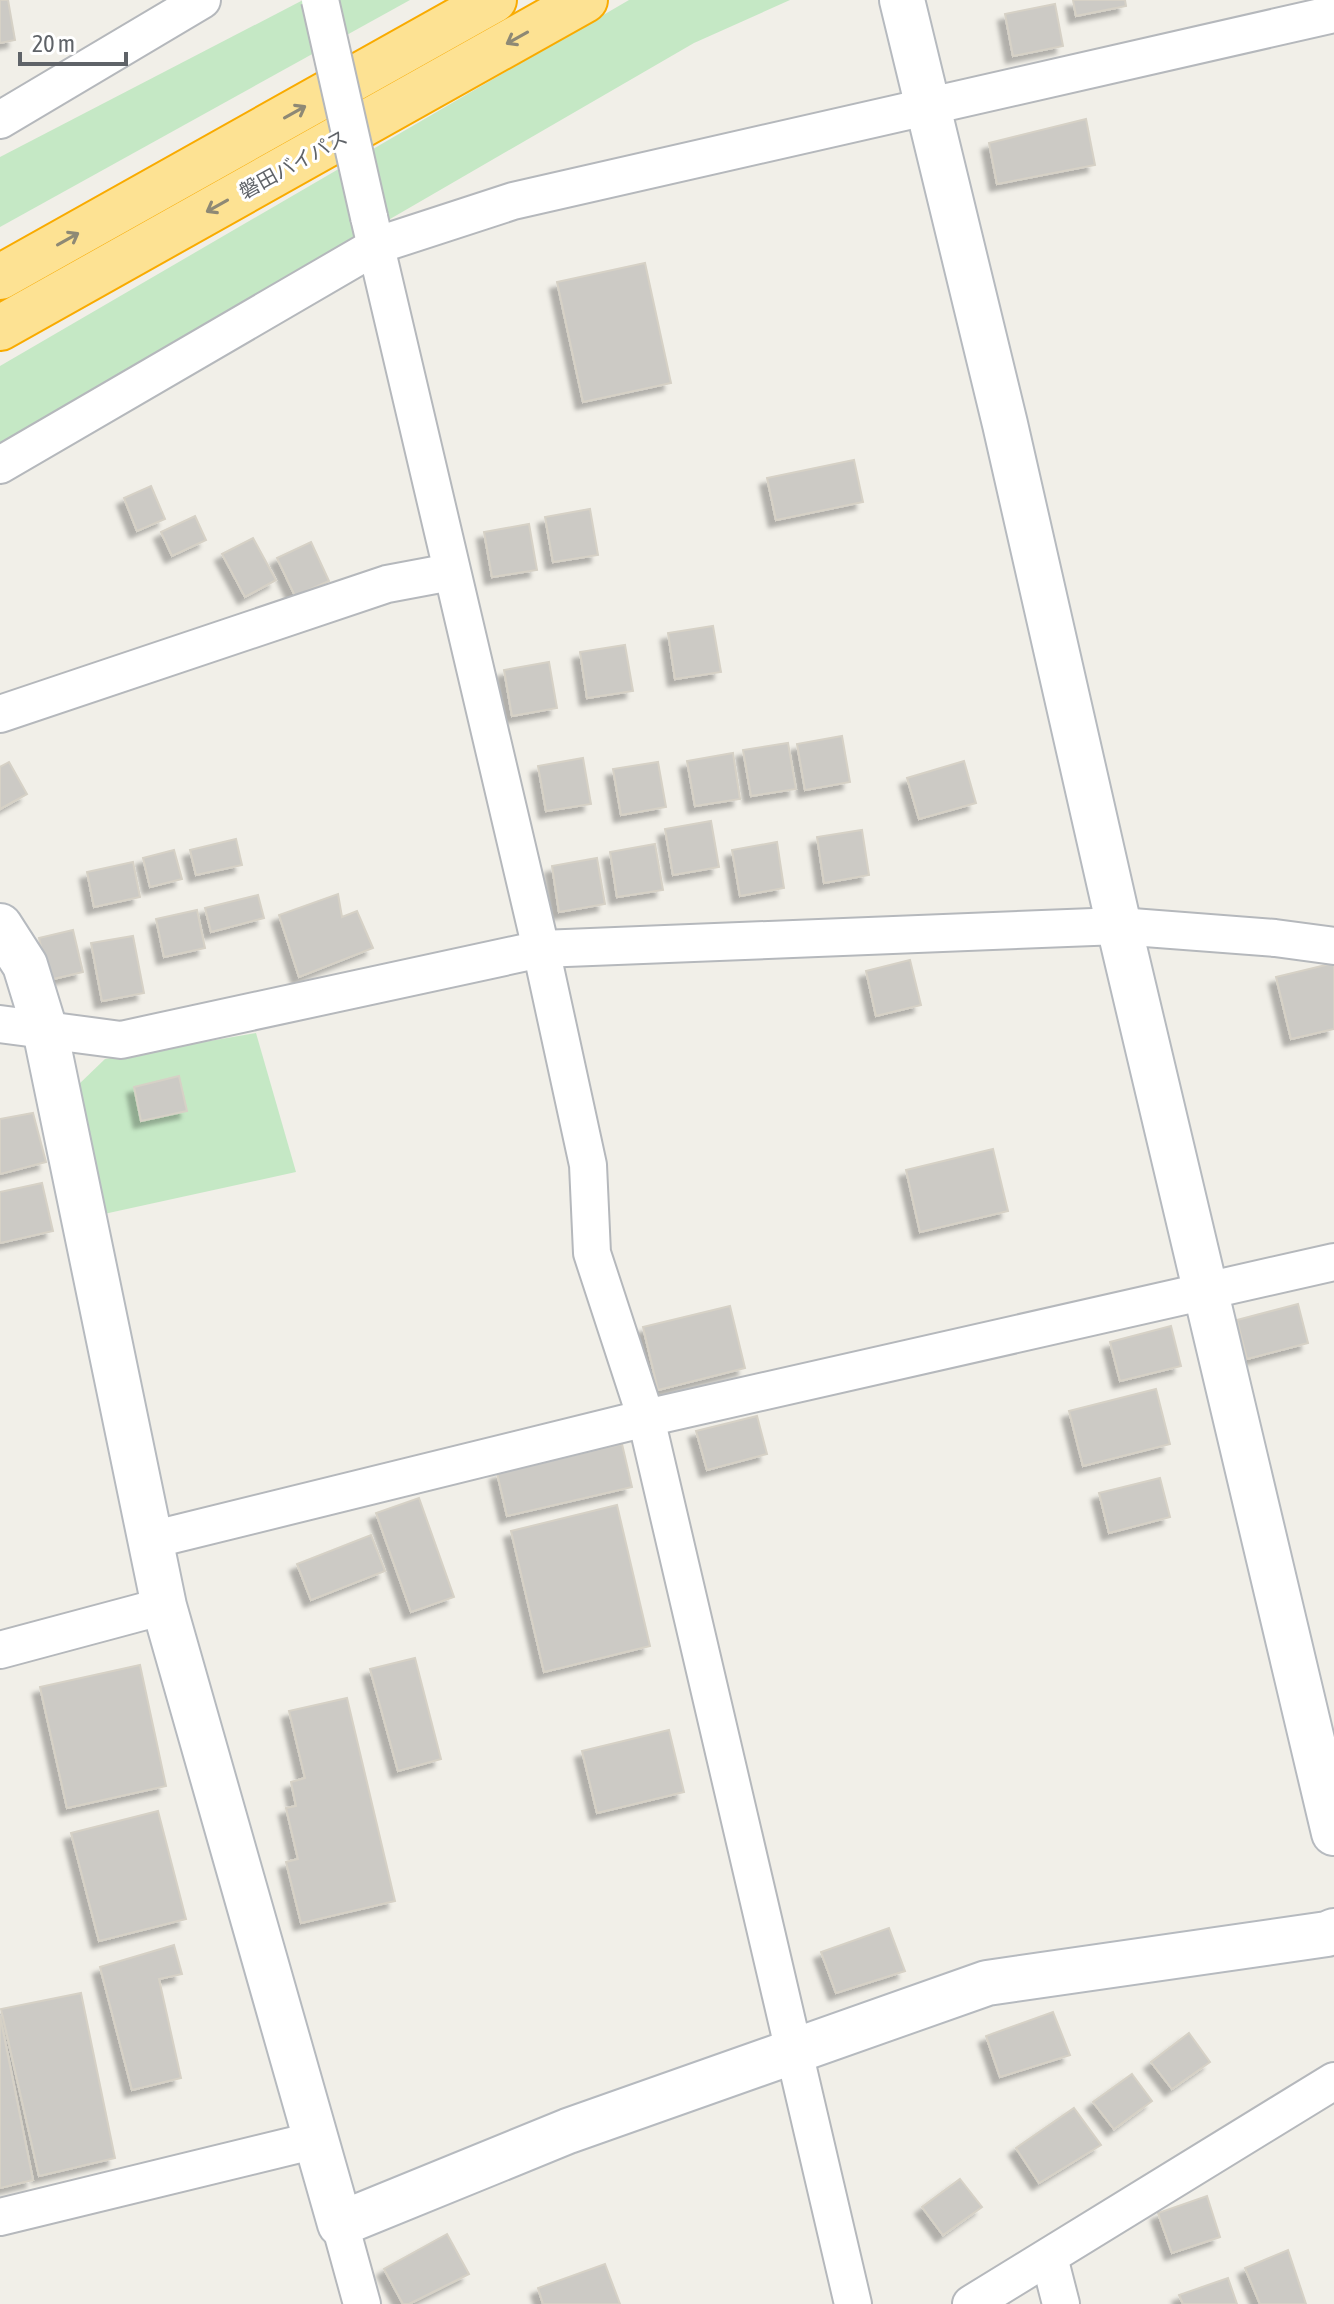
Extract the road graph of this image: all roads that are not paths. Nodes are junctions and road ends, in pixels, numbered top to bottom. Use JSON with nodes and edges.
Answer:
{"nodes":[{"id":1,"x":202,"y":0,"type":"edge"},
{"id":2,"x":320,"y":0,"type":"edge"},
{"id":3,"x":494,"y":0,"type":"edge"},
{"id":4,"x":585,"y":0,"type":"edge"},
{"id":5,"x":902,"y":0,"type":"edge"},
{"id":6,"x":1334,"y":14,"type":"edge"},
{"id":7,"x":929,"y":107,"type":"junction"},
{"id":8,"x":0,"y":120,"type":"edge"},
{"id":9,"x":373,"y":231,"type":"junction"},
{"id":10,"x":0,"y":277,"type":"edge"},
{"id":11,"x":0,"y":328,"type":"edge"},
{"id":12,"x":0,"y":465,"type":"edge"},
{"id":13,"x":451,"y":572,"type":"junction"},
{"id":14,"x":0,"y":714,"type":"edge"},
{"id":15,"x":0,"y":926,"type":"edge"},
{"id":16,"x":1119,"y":926,"type":"junction"},
{"id":17,"x":1334,"y":946,"type":"edge"},
{"id":18,"x":541,"y":949,"type":"junction"},
{"id":19,"x":0,"y":1024,"type":"edge"},
{"id":20,"x":45,"y":1030,"type":"junction"},
{"id":21,"x":1334,"y":1262,"type":"edge"},
{"id":22,"x":1205,"y":1292,"type":"junction"},
{"id":23,"x":646,"y":1418,"type":"junction"},
{"id":24,"x":151,"y":1540,"type":"junction"},
{"id":25,"x":164,"y":1606,"type":"junction"},
{"id":26,"x":0,"y":1650,"type":"edge"},
{"id":27,"x":1334,"y":1833,"type":"edge"},
{"id":28,"x":1334,"y":1931,"type":"edge"},
{"id":29,"x":793,"y":2052,"type":"junction"},
{"id":30,"x":1334,"y":2081,"type":"edge"},
{"id":31,"x":316,"y":2140,"type":"junction"},
{"id":32,"x":0,"y":2217,"type":"edge"},
{"id":33,"x":340,"y":2224,"type":"junction"},
{"id":34,"x":1049,"y":2257,"type":"junction"},
{"id":35,"x":362,"y":2304,"type":"edge"},
{"id":36,"x":853,"y":2304,"type":"edge"},
{"id":37,"x":971,"y":2304,"type":"edge"},
{"id":38,"x":1061,"y":2304,"type":"edge"}],
"edges":[{"from":1,"to":8,"type":"street"},
{"from":2,"to":9,"type":"street","bridge":true},
{"from":10,"to":3,"type":"highway","one_way":true},
{"from":4,"to":11,"type":"highway","name":"磐田バイパス","one_way":true},
{"from":5,"to":7,"type":"street"},
{"from":6,"to":7,"type":"street"},
{"from":7,"to":9,"type":"street"},
{"from":7,"to":16,"type":"street"},
{"from":9,"to":12,"type":"street"},
{"from":9,"to":13,"type":"street"},
{"from":13,"to":14,"type":"street"},
{"from":13,"to":18,"type":"street"},
{"from":15,"to":20,"type":"street"},
{"from":16,"to":17,"type":"street"},
{"from":16,"to":18,"type":"street"},
{"from":16,"to":22,"type":"street"},
{"from":18,"to":20,"type":"street"},
{"from":18,"to":23,"type":"street"},
{"from":19,"to":20,"type":"street"},
{"from":20,"to":24,"type":"street"},
{"from":21,"to":22,"type":"street"},
{"from":22,"to":23,"type":"street"},
{"from":22,"to":27,"type":"street"},
{"from":23,"to":24,"type":"street"},
{"from":23,"to":29,"type":"street"},
{"from":24,"to":25,"type":"street"},
{"from":25,"to":26,"type":"street"},
{"from":25,"to":31,"type":"street"},
{"from":28,"to":29,"type":"street"},
{"from":29,"to":33,"type":"street"},
{"from":29,"to":36,"type":"street"},
{"from":30,"to":34,"type":"street"},
{"from":31,"to":32,"type":"street"},
{"from":31,"to":33,"type":"street"},
{"from":33,"to":35,"type":"street"},
{"from":34,"to":37,"type":"street"},
{"from":34,"to":38,"type":"street"}]}
